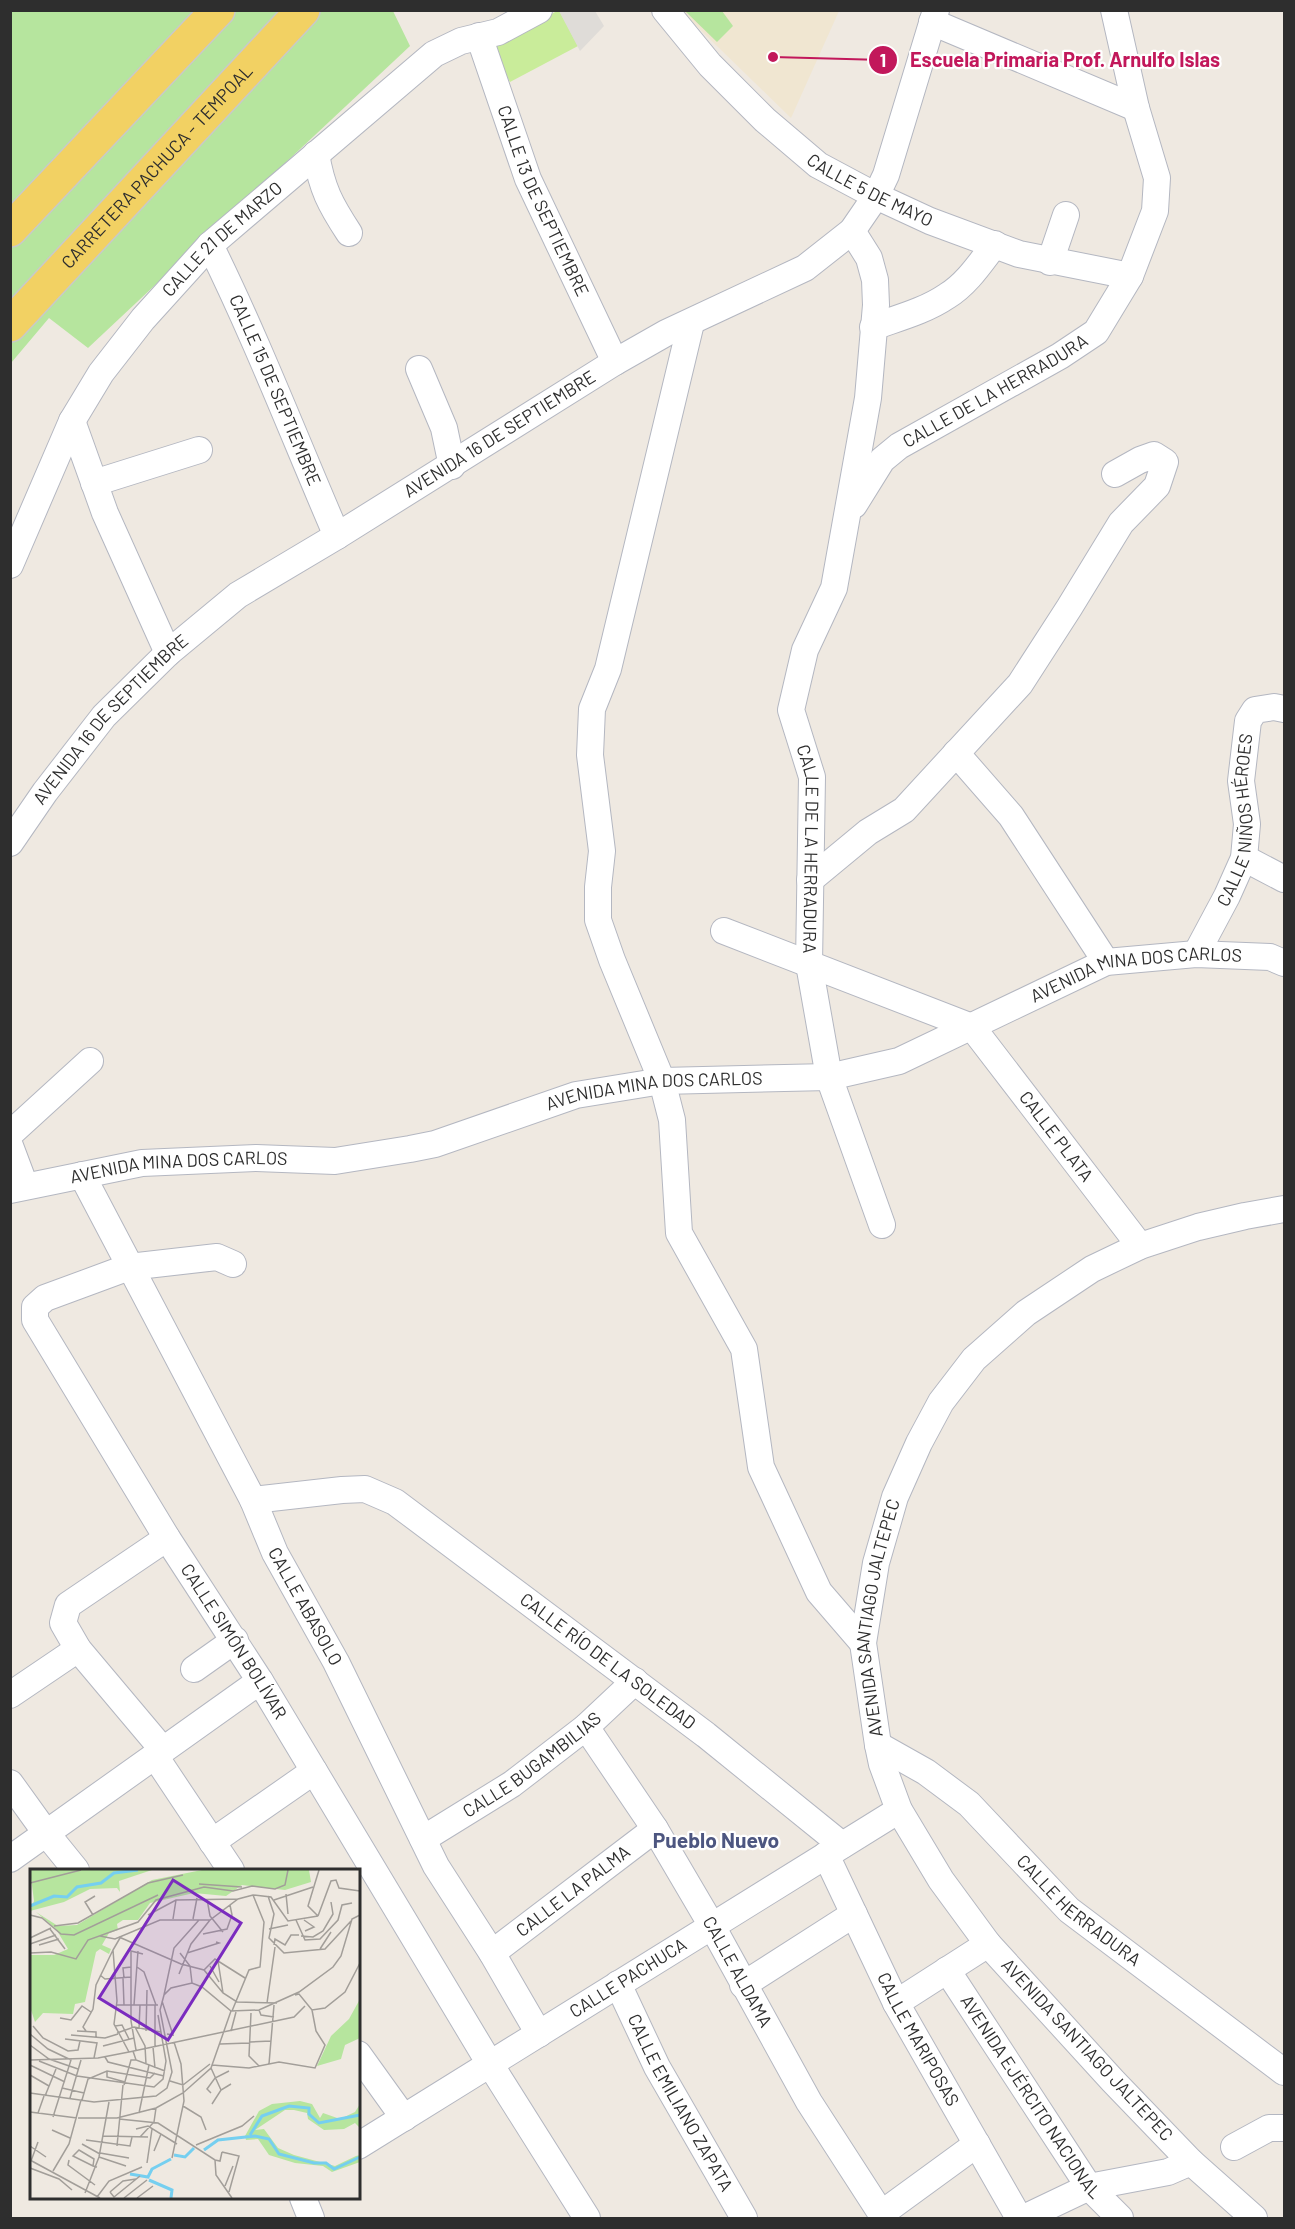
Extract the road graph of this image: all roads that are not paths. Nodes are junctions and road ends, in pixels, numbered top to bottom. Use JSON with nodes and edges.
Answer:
{"nodes":[{"id":1,"x":218,"y":10,"type":"edge"},
{"id":2,"x":303,"y":10,"type":"edge"},
{"id":3,"x":539,"y":10,"type":"edge"},
{"id":4,"x":665,"y":10,"type":"edge"},
{"id":5,"x":1114,"y":10,"type":"edge"},
{"id":6,"x":934,"y":16,"type":"edge"},
{"id":7,"x":478,"y":36,"type":"junction"},
{"id":8,"x":1136,"y":108,"type":"junction"},
{"id":9,"x":316,"y":154,"type":"junction"},
{"id":10,"x":876,"y":196,"type":"junction"},
{"id":11,"x":1066,"y":215,"type":"dead end"},
{"id":12,"x":10,"y":230,"type":"edge"},
{"id":13,"x":852,"y":231,"type":"junction"},
{"id":14,"x":349,"y":233,"type":"dead end"},
{"id":15,"x":210,"y":244,"type":"junction"},
{"id":16,"x":995,"y":244,"type":"junction"},
{"id":17,"x":1050,"y":262,"type":"junction"},
{"id":18,"x":1130,"y":276,"type":"junction"},
{"id":19,"x":691,"y":322,"type":"junction"},
{"id":20,"x":10,"y":324,"type":"edge"},
{"id":21,"x":873,"y":327,"type":"junction"},
{"id":22,"x":615,"y":362,"type":"junction"},
{"id":23,"x":419,"y":369,"type":"dead end"},
{"id":24,"x":72,"y":421,"type":"junction"},
{"id":25,"x":199,"y":450,"type":"dead end"},
{"id":26,"x":452,"y":466,"type":"junction"},
{"id":27,"x":1115,"y":474,"type":"dead end"},
{"id":28,"x":94,"y":483,"type":"junction"},
{"id":29,"x":845,"y":521,"type":"junction"},
{"id":30,"x":337,"y":536,"type":"junction"},
{"id":31,"x":10,"y":566,"type":"edge"},
{"id":32,"x":168,"y":652,"type":"junction"},
{"id":33,"x":1284,"y":709,"type":"edge"},
{"id":34,"x":956,"y":753,"type":"junction"},
{"id":35,"x":10,"y":843,"type":"edge"},
{"id":36,"x":1244,"y":858,"type":"junction"},
{"id":37,"x":810,"y":879,"type":"junction"},
{"id":38,"x":1284,"y":879,"type":"edge"},
{"id":39,"x":724,"y":931,"type":"dead end"},
{"id":40,"x":1196,"y":954,"type":"junction"},
{"id":41,"x":1106,"y":962,"type":"junction"},
{"id":42,"x":1284,"y":963,"type":"edge"},
{"id":43,"x":809,"y":964,"type":"junction"},
{"id":44,"x":972,"y":1027,"type":"junction"},
{"id":45,"x":90,"y":1061,"type":"dead end"},
{"id":46,"x":829,"y":1077,"type":"junction"},
{"id":47,"x":662,"y":1081,"type":"junction"},
{"id":48,"x":10,"y":1134,"type":"edge"},
{"id":49,"x":10,"y":1146,"type":"edge"},
{"id":50,"x":82,"y":1175,"type":"junction"},
{"id":51,"x":18,"y":1188,"type":"edge"},
{"id":52,"x":1284,"y":1209,"type":"edge"},
{"id":53,"x":882,"y":1225,"type":"dead end"},
{"id":54,"x":1140,"y":1246,"type":"junction"},
{"id":55,"x":233,"y":1264,"type":"dead end"},
{"id":56,"x":129,"y":1267,"type":"junction"},
{"id":57,"x":253,"y":1500,"type":"junction"},
{"id":58,"x":167,"y":1538,"type":"junction"},
{"id":59,"x":235,"y":1640,"type":"junction"},
{"id":60,"x":863,"y":1643,"type":"junction"},
{"id":61,"x":78,"y":1649,"type":"junction"},
{"id":62,"x":194,"y":1669,"type":"dead end"},
{"id":63,"x":260,"y":1681,"type":"junction"},
{"id":64,"x":635,"y":1681,"type":"junction"},
{"id":65,"x":10,"y":1695,"type":"edge"},
{"id":66,"x":586,"y":1727,"type":"junction"},
{"id":67,"x":878,"y":1745,"type":"junction"},
{"id":68,"x":159,"y":1753,"type":"junction"},
{"id":69,"x":314,"y":1771,"type":"junction"},
{"id":70,"x":10,"y":1783,"type":"edge"},
{"id":71,"x":899,"y":1810,"type":"junction"},
{"id":72,"x":655,"y":1829,"type":"junction"},
{"id":73,"x":46,"y":1833,"type":"junction"},
{"id":74,"x":423,"y":1839,"type":"junction"},
{"id":75,"x":834,"y":1850,"type":"junction"},
{"id":76,"x":10,"y":1859,"type":"edge"},
{"id":77,"x":217,"y":1860,"type":"edge"},
{"id":78,"x":75,"y":1869,"type":"edge"},
{"id":79,"x":854,"y":1914,"type":"junction"},
{"id":80,"x":712,"y":1926,"type":"junction"},
{"id":81,"x":988,"y":1944,"type":"junction"},
{"id":82,"x":492,"y":1953,"type":"junction"},
{"id":83,"x":947,"y":1970,"type":"junction"},
{"id":84,"x":618,"y":1984,"type":"junction"},
{"id":85,"x":743,"y":1985,"type":"junction"},
{"id":86,"x":896,"y":2003,"type":"junction"},
{"id":87,"x":539,"y":2034,"type":"junction"},
{"id":88,"x":360,"y":2057,"type":"edge"},
{"id":89,"x":490,"y":2064,"type":"junction"},
{"id":90,"x":1284,"y":2072,"type":"edge"},
{"id":91,"x":404,"y":2118,"type":"junction"},
{"id":92,"x":1284,"y":2128,"type":"edge"},
{"id":93,"x":977,"y":2144,"type":"junction"},
{"id":94,"x":360,"y":2145,"type":"edge"},
{"id":95,"x":1234,"y":2147,"type":"dead end"},
{"id":96,"x":1191,"y":2162,"type":"junction"},
{"id":97,"x":1089,"y":2187,"type":"junction"},
{"id":98,"x":303,"y":2199,"type":"edge"},
{"id":99,"x":883,"y":2216,"type":"edge"},
{"id":100,"x":311,"y":2218,"type":"edge"},
{"id":101,"x":588,"y":2218,"type":"edge"},
{"id":102,"x":744,"y":2218,"type":"edge"},
{"id":103,"x":1018,"y":2218,"type":"edge"},
{"id":104,"x":1024,"y":2218,"type":"edge"},
{"id":105,"x":1120,"y":2218,"type":"edge"},
{"id":106,"x":1254,"y":2218,"type":"edge"}],
"edges":[{"from":1,"to":12,"type":"main road"},
{"from":2,"to":20,"type":"main road","name":"CARRETERA PACHUCA - TEMPOAL"},
{"from":3,"to":7,"type":"street","name":"CALLE 21 DE MARZO"},
{"from":4,"to":10,"type":"street","name":"CALLE 5 DE MAYO"},
{"from":5,"to":8,"type":"street","name":"CALLE DE LA HERRADURA"},
{"from":6,"to":8,"type":"street"},
{"from":6,"to":10,"type":"street","name":"AVENIDA 16 DE SEPTIEMBRE"},
{"from":7,"to":9,"type":"street","name":"CALLE 21 DE MARZO"},
{"from":7,"to":22,"type":"street","name":"CALLE 13 DE SEPTIEMBRE"},
{"from":8,"to":18,"type":"street","name":"CALLE DE LA HERRADURA"},
{"from":9,"to":14,"type":"street"},
{"from":9,"to":15,"type":"street","name":"CALLE 21 DE MARZO"},
{"from":10,"to":13,"type":"street","name":"AVENIDA 16 DE SEPTIEMBRE"},
{"from":10,"to":16,"type":"street","name":"CALLE 5 DE MAYO"},
{"from":11,"to":17,"type":"street"},
{"from":13,"to":19,"type":"street","name":"AVENIDA 16 DE SEPTIEMBRE"},
{"from":13,"to":21,"type":"street","name":"CALLE DE LA HERRADURA"},
{"from":15,"to":24,"type":"street","name":"CALLE 21 DE MARZO"},
{"from":15,"to":30,"type":"street","name":"CALLE 15 DE SEPTIEMBRE"},
{"from":16,"to":17,"type":"street","name":"CALLE 5 DE MAYO"},
{"from":16,"to":21,"type":"street"},
{"from":17,"to":18,"type":"street","name":"CALLE 5 DE MAYO"},
{"from":18,"to":29,"type":"street","name":"CALLE DE LA HERRADURA"},
{"from":19,"to":22,"type":"street","name":"AVENIDA 16 DE SEPTIEMBRE"},
{"from":19,"to":47,"type":"street"},
{"from":21,"to":29,"type":"street","name":"CALLE DE LA HERRADURA"},
{"from":22,"to":26,"type":"street","name":"AVENIDA 16 DE SEPTIEMBRE"},
{"from":23,"to":26,"type":"street"},
{"from":24,"to":28,"type":"street"},
{"from":24,"to":31,"type":"street","name":"CALLE 21 DE MARZO"},
{"from":25,"to":28,"type":"street"},
{"from":26,"to":30,"type":"street","name":"AVENIDA 16 DE SEPTIEMBRE"},
{"from":27,"to":34,"type":"street"},
{"from":28,"to":32,"type":"street"},
{"from":29,"to":37,"type":"street","name":"CALLE DE LA HERRADURA"},
{"from":30,"to":32,"type":"street","name":"AVENIDA 16 DE SEPTIEMBRE"},
{"from":32,"to":35,"type":"street","name":"AVENIDA 16 DE SEPTIEMBRE"},
{"from":33,"to":36,"type":"street","name":"CALLE NIÑOS HÉROES"},
{"from":34,"to":37,"type":"street"},
{"from":34,"to":41,"type":"street"},
{"from":36,"to":38,"type":"street"},
{"from":36,"to":40,"type":"street","name":"CALLE NIÑOS HÉROES"},
{"from":37,"to":43,"type":"street","name":"CALLE DE LA HERRADURA"},
{"from":39,"to":43,"type":"street"},
{"from":40,"to":41,"type":"street","name":"AVENIDA MINA DOS CARLOS"},
{"from":40,"to":42,"type":"street","name":"AVENIDA MINA DOS CARLOS"},
{"from":41,"to":44,"type":"street","name":"AVENIDA MINA DOS CARLOS"},
{"from":43,"to":44,"type":"street"},
{"from":43,"to":46,"type":"street","name":"CALLE DE LA HERRADURA"},
{"from":44,"to":46,"type":"street","name":"AVENIDA MINA DOS CARLOS"},
{"from":44,"to":54,"type":"street","name":"CALLE PLATA"},
{"from":45,"to":48,"type":"street"},
{"from":46,"to":47,"type":"street","name":"AVENIDA MINA DOS CARLOS"},
{"from":46,"to":53,"type":"street","name":"CALLE DE LA HERRADURA"},
{"from":47,"to":50,"type":"street","name":"AVENIDA MINA DOS CARLOS"},
{"from":47,"to":60,"type":"street"},
{"from":49,"to":51,"type":"street"},
{"from":50,"to":51,"type":"street","name":"AVENIDA MINA DOS CARLOS"},
{"from":50,"to":56,"type":"street","name":"CALLE ABASOLO"},
{"from":52,"to":54,"type":"street","name":"AVENIDA SANTIAGO JALTEPEC"},
{"from":54,"to":60,"type":"street","name":"AVENIDA SANTIAGO JALTEPEC"},
{"from":55,"to":56,"type":"street","name":"CALLE SIMÓN BOLÍVAR"},
{"from":56,"to":57,"type":"street","name":"CALLE ABASOLO"},
{"from":56,"to":58,"type":"street","name":"CALLE SIMÓN BOLÍVAR"},
{"from":57,"to":64,"type":"street","name":"CALLE RÍO DE LA SOLEDAD"},
{"from":57,"to":74,"type":"street","name":"CALLE ABASOLO"},
{"from":58,"to":59,"type":"street","name":"CALLE SIMÓN BOLÍVAR"},
{"from":58,"to":61,"type":"street"},
{"from":59,"to":62,"type":"street"},
{"from":59,"to":63,"type":"street","name":"CALLE SIMÓN BOLÍVAR"},
{"from":60,"to":67,"type":"street","name":"AVENIDA SANTIAGO JALTEPEC"},
{"from":61,"to":65,"type":"street"},
{"from":61,"to":68,"type":"street"},
{"from":63,"to":68,"type":"street"},
{"from":63,"to":69,"type":"street","name":"CALLE SIMÓN BOLÍVAR"},
{"from":64,"to":66,"type":"street","name":"CALLE BUGAMBILIAS"},
{"from":64,"to":75,"type":"street","name":"CALLE RÍO DE LA SOLEDAD"},
{"from":66,"to":72,"type":"street","name":"CALLE ALDAMA"},
{"from":66,"to":74,"type":"street","name":"CALLE BUGAMBILIAS"},
{"from":67,"to":71,"type":"street","name":"AVENIDA SANTIAGO JALTEPEC"},
{"from":67,"to":90,"type":"street","name":"CALLE HERRADURA"},
{"from":68,"to":73,"type":"street"},
{"from":68,"to":77,"type":"street"},
{"from":69,"to":77,"type":"street"},
{"from":69,"to":89,"type":"street","name":"CALLE SIMÓN BOLÍVAR"},
{"from":70,"to":73,"type":"street"},
{"from":71,"to":75,"type":"street","name":"CALLE PACHUCA"},
{"from":71,"to":81,"type":"street","name":"AVENIDA SANTIAGO JALTEPEC"},
{"from":72,"to":80,"type":"street","name":"CALLE ALDAMA"},
{"from":72,"to":82,"type":"street","name":"CALLE LA PALMA"},
{"from":73,"to":76,"type":"street"},
{"from":73,"to":78,"type":"street"},
{"from":74,"to":82,"type":"street","name":"CALLE ABASOLO"},
{"from":75,"to":79,"type":"street","name":"CALLE MARIPOSAS"},
{"from":75,"to":80,"type":"street","name":"CALLE PACHUCA"},
{"from":79,"to":85,"type":"street"},
{"from":79,"to":86,"type":"street","name":"CALLE MARIPOSAS"},
{"from":80,"to":84,"type":"street","name":"CALLE PACHUCA"},
{"from":80,"to":85,"type":"street","name":"CALLE ALDAMA"},
{"from":81,"to":83,"type":"street"},
{"from":81,"to":96,"type":"street","name":"AVENIDA SANTIAGO JALTEPEC"},
{"from":82,"to":87,"type":"street","name":"CALLE ABASOLO"},
{"from":83,"to":86,"type":"street"},
{"from":83,"to":97,"type":"street","name":"AVENIDA EJÉRCITO NACIONAL"},
{"from":84,"to":87,"type":"street","name":"CALLE PACHUCA"},
{"from":84,"to":102,"type":"street","name":"CALLE EMILIANO ZAPATA"},
{"from":85,"to":99,"type":"street","name":"CALLE ALDAMA"},
{"from":86,"to":93,"type":"street","name":"CALLE MARIPOSAS"},
{"from":87,"to":89,"type":"street","name":"CALLE PACHUCA"},
{"from":88,"to":91,"type":"street"},
{"from":89,"to":91,"type":"street","name":"CALLE PACHUCA"},
{"from":89,"to":101,"type":"street","name":"CALLE SIMÓN BOLÍVAR"},
{"from":91,"to":94,"type":"street","name":"CALLE PACHUCA"},
{"from":92,"to":95,"type":"street"},
{"from":93,"to":99,"type":"street"},
{"from":93,"to":103,"type":"street","name":"CALLE MARIPOSAS"},
{"from":96,"to":97,"type":"street"},
{"from":96,"to":106,"type":"street","name":"AVENIDA SANTIAGO JALTEPEC"},
{"from":97,"to":104,"type":"street"},
{"from":97,"to":105,"type":"street","name":"AVENIDA EJÉRCITO NACIONAL"},
{"from":98,"to":100,"type":"street"}]}
